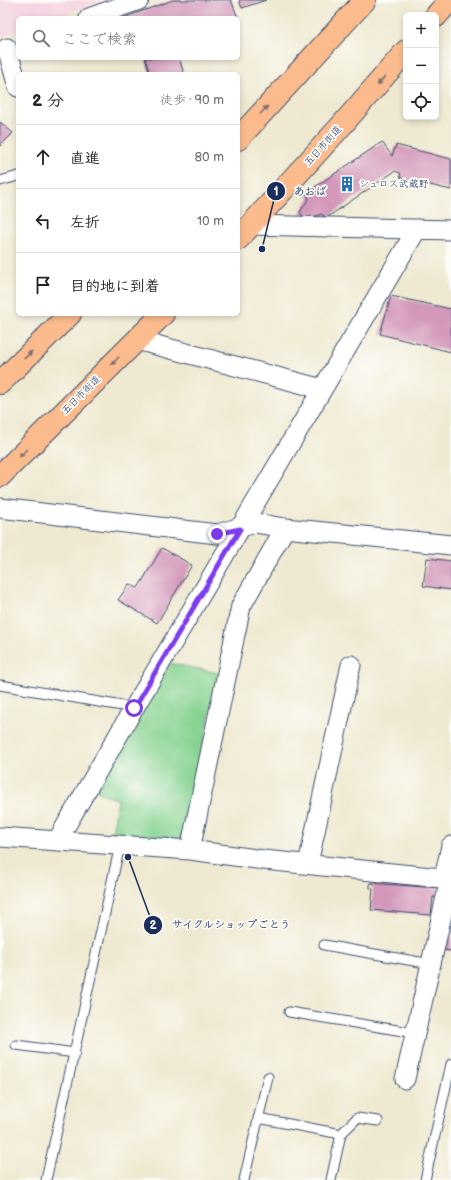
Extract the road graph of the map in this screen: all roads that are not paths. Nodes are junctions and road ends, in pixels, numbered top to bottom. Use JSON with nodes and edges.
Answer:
{"nodes":[{"id":1,"x":139,"y":0,"type":"edge"},
{"id":2,"x":366,"y":0,"type":"edge"},
{"id":3,"x":450,"y":0,"type":"edge"},
{"id":4,"x":439,"y":13,"type":"edge"},
{"id":5,"x":95,"y":16,"type":"edge"},
{"id":6,"x":8,"y":47,"type":"edge"},
{"id":7,"x":403,"y":54,"type":"edge"},
{"id":8,"x":16,"y":79,"type":"edge"},
{"id":9,"x":240,"y":137,"type":"edge"},
{"id":10,"x":16,"y":177,"type":"edge"},
{"id":11,"x":0,"y":181,"type":"edge"},
{"id":12,"x":417,"y":229,"type":"junction"},
{"id":13,"x":451,"y":230,"type":"edge"},
{"id":14,"x":245,"y":232,"type":"edge"},
{"id":15,"x":68,"y":316,"type":"edge"},
{"id":16,"x":161,"y":316,"type":"edge"},
{"id":17,"x":137,"y":340,"type":"junction"},
{"id":18,"x":0,"y":383,"type":"edge"},
{"id":19,"x":322,"y":389,"type":"junction"},
{"id":20,"x":0,"y":476,"type":"edge"},
{"id":21,"x":0,"y":508,"type":"edge"},
{"id":22,"x":285,"y":528,"type":"junction"},
{"id":23,"x":240,"y":529,"type":"junction"},
{"id":24,"x":451,"y":545,"type":"edge"},
{"id":25,"x":351,"y":665,"type":"dead end"},
{"id":26,"x":0,"y":685,"type":"edge"},
{"id":27,"x":134,"y":708,"type":"junction"},
{"id":28,"x":0,"y":837,"type":"edge"},
{"id":29,"x":57,"y":841,"type":"junction"},
{"id":30,"x":120,"y":845,"type":"junction"},
{"id":31,"x":451,"y":846,"type":"edge"},
{"id":32,"x":190,"y":850,"type":"junction"},
{"id":33,"x":308,"y":864,"type":"junction"},
{"id":34,"x":448,"y":879,"type":"edge"},
{"id":35,"x":324,"y":945,"type":"dead end"},
{"id":36,"x":431,"y":964,"type":"junction"},
{"id":37,"x":289,"y":1012,"type":"dead end"},
{"id":38,"x":416,"y":1033,"type":"junction"},
{"id":39,"x":16,"y":1045,"type":"dead end"},
{"id":40,"x":75,"y":1053,"type":"junction"},
{"id":41,"x":451,"y":1064,"type":"edge"},
{"id":42,"x":268,"y":1077,"type":"dead end"},
{"id":43,"x":405,"y":1079,"type":"dead end"},
{"id":44,"x":258,"y":1118,"type":"junction"},
{"id":45,"x":378,"y":1121,"type":"dead end"},
{"id":46,"x":341,"y":1134,"type":"junction"},
{"id":47,"x":46,"y":1180,"type":"edge"},
{"id":48,"x":244,"y":1180,"type":"edge"},
{"id":49,"x":331,"y":1180,"type":"edge"},
{"id":50,"x":425,"y":1180,"type":"edge"}],
"edges":[{"from":1,"to":5,"type":"street"},
{"from":9,"to":2,"type":"main road","one_way":true},
{"from":3,"to":4,"type":"main road"},
{"from":6,"to":8,"type":"street"},
{"from":7,"to":14,"type":"main road","name":"五日市街道","one_way":true},
{"from":10,"to":11,"type":"lane"},
{"from":12,"to":13,"type":"street"},
{"from":12,"to":14,"type":"street"},
{"from":12,"to":19,"type":"street"},
{"from":18,"to":15,"type":"main road","one_way":true},
{"from":16,"to":17,"type":"main road","name":"五日市街道"},
{"from":17,"to":19,"type":"street"},
{"from":17,"to":20,"type":"main road","name":"五日市街道","one_way":true},
{"from":19,"to":23,"type":"street"},
{"from":21,"to":23,"type":"street"},
{"from":22,"to":23,"type":"street"},
{"from":22,"to":24,"type":"street"},
{"from":22,"to":32,"type":"street"},
{"from":23,"to":27,"type":"street"},
{"from":25,"to":33,"type":"street"},
{"from":26,"to":27,"type":"lane"},
{"from":27,"to":29,"type":"street"},
{"from":28,"to":29,"type":"street"},
{"from":29,"to":30,"type":"street"},
{"from":30,"to":32,"type":"street"},
{"from":30,"to":40,"type":"lane"},
{"from":31,"to":34,"type":"street"},
{"from":32,"to":33,"type":"street"},
{"from":33,"to":34,"type":"street"},
{"from":34,"to":36,"type":"street"},
{"from":35,"to":36,"type":"lane"},
{"from":36,"to":38,"type":"street"},
{"from":37,"to":38,"type":"lane"},
{"from":38,"to":43,"type":"street"},
{"from":39,"to":40,"type":"lane"},
{"from":40,"to":47,"type":"lane"},
{"from":41,"to":50,"type":"lane"},
{"from":42,"to":44,"type":"lane"},
{"from":44,"to":46,"type":"lane"},
{"from":44,"to":48,"type":"lane"},
{"from":45,"to":46,"type":"lane"},
{"from":46,"to":49,"type":"lane"}]}
